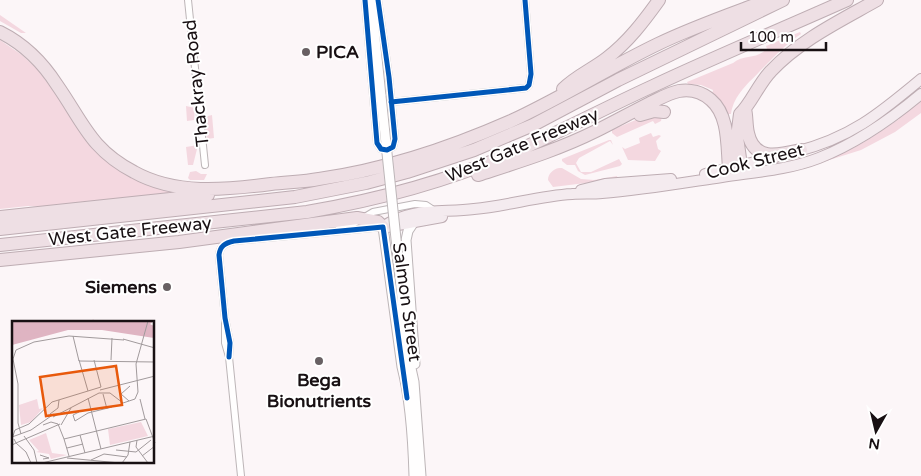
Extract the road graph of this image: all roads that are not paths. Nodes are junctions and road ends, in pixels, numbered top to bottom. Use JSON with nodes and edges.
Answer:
{"nodes":[{"id":1,"x":188,"y":0,"type":"edge"},
{"id":2,"x":366,"y":0,"type":"edge"},
{"id":3,"x":371,"y":0,"type":"edge"},
{"id":4,"x":378,"y":0,"type":"edge"},
{"id":5,"x":525,"y":0,"type":"edge"},
{"id":6,"x":659,"y":0,"type":"edge"},
{"id":7,"x":768,"y":0,"type":"edge"},
{"id":8,"x":782,"y":0,"type":"edge"},
{"id":9,"x":847,"y":0,"type":"edge"},
{"id":10,"x":877,"y":0,"type":"edge"},
{"id":11,"x":886,"y":0,"type":"edge"},
{"id":12,"x":843,"y":20,"type":"junction"},
{"id":13,"x":0,"y":32,"type":"edge"},
{"id":14,"x":921,"y":79,"type":"edge"},
{"id":15,"x":921,"y":94,"type":"edge"},
{"id":16,"x":553,"y":101,"type":"junction"},
{"id":17,"x":391,"y":102,"type":"junction"},
{"id":18,"x":745,"y":109,"type":"junction"},
{"id":19,"x":664,"y":112,"type":"dead end"},
{"id":20,"x":596,"y":131,"type":"junction"},
{"id":21,"x":801,"y":150,"type":"junction"},
{"id":22,"x":205,"y":165,"type":"dead end"},
{"id":23,"x":736,"y":171,"type":"junction"},
{"id":24,"x":320,"y":179,"type":"junction"},
{"id":25,"x":409,"y":190,"type":"junction"},
{"id":26,"x":350,"y":205,"type":"junction"},
{"id":27,"x":473,"y":209,"type":"junction"},
{"id":28,"x":440,"y":212,"type":"junction"},
{"id":29,"x":0,"y":217,"type":"edge"},
{"id":30,"x":362,"y":218,"type":"junction"},
{"id":31,"x":414,"y":222,"type":"junction"},
{"id":32,"x":383,"y":227,"type":"junction"},
{"id":33,"x":0,"y":229,"type":"edge"},
{"id":34,"x":321,"y":232,"type":"junction"},
{"id":35,"x":0,"y":245,"type":"edge"},
{"id":36,"x":406,"y":246,"type":"junction"},
{"id":37,"x":93,"y":250,"type":"junction"},
{"id":38,"x":386,"y":250,"type":"junction"},
{"id":39,"x":0,"y":260,"type":"edge"},
{"id":40,"x":410,"y":381,"type":"junction"},
{"id":41,"x":242,"y":476,"type":"edge"},
{"id":42,"x":414,"y":476,"type":"edge"},
{"id":43,"x":421,"y":476,"type":"edge"}],
"edges":[{"from":1,"to":22,"type":"street","name":"Thackray Road"},
{"from":2,"to":17,"type":"street"},
{"from":3,"to":40,"type":"street","name":"Salmon Street","bridge":true},
{"from":4,"to":17,"type":"street"},
{"from":5,"to":17,"type":"street"},
{"from":6,"to":16,"type":"highway"},
{"from":7,"to":16,"type":"highway"},
{"from":8,"to":33,"type":"highway","name":"West Gate Freeway"},
{"from":9,"to":25,"type":"highway","name":"West Gate Freeway"},
{"from":10,"to":12,"type":"highway"},
{"from":11,"to":12,"type":"highway"},
{"from":12,"to":18,"type":"highway"},
{"from":13,"to":24,"type":"highway"},
{"from":14,"to":21,"type":"main road","name":"Cook Street"},
{"from":15,"to":23,"type":"main road","name":"Cook Street"},
{"from":16,"to":24,"type":"highway"},
{"from":18,"to":21,"type":"highway"},
{"from":18,"to":23,"type":"highway"},
{"from":19,"to":20,"type":"highway"},
{"from":20,"to":23,"type":"highway"},
{"from":20,"to":25,"type":"highway"},
{"from":21,"to":23,"type":"main road","name":"Cook Street"},
{"from":23,"to":27,"type":"main road","name":"Cook Street"},
{"from":24,"to":29,"type":"highway"},
{"from":25,"to":26,"type":"highway","name":"West Gate Freeway"},
{"from":26,"to":35,"type":"highway","name":"West Gate Freeway"},
{"from":26,"to":37,"type":"highway"},
{"from":27,"to":28,"type":"main road","name":"Cook Street"},
{"from":27,"to":31,"type":"main road","name":"Cook Street"},
{"from":28,"to":30,"type":"street","name":"Cook Street"},
{"from":28,"to":32,"type":"main road","name":"Cook Street"},
{"from":30,"to":32,"type":"highway"},
{"from":30,"to":34,"type":"street","name":"Cook Street"},
{"from":30,"to":37,"type":"highway"},
{"from":31,"to":32,"type":"main road","name":"Cook Street"},
{"from":31,"to":36,"type":"street","name":"Salmon Street"},
{"from":32,"to":34,"type":"street"},
{"from":32,"to":38,"type":"street","name":"Salmon Street"},
{"from":34,"to":41,"type":"street"},
{"from":36,"to":38,"type":"street"},
{"from":36,"to":40,"type":"street","name":"Salmon Street"},
{"from":37,"to":39,"type":"highway"},
{"from":38,"to":40,"type":"street","name":"Salmon Street"},
{"from":40,"to":42,"type":"street","name":"Salmon Street"},
{"from":40,"to":43,"type":"street","name":"Salmon Street"}]}
